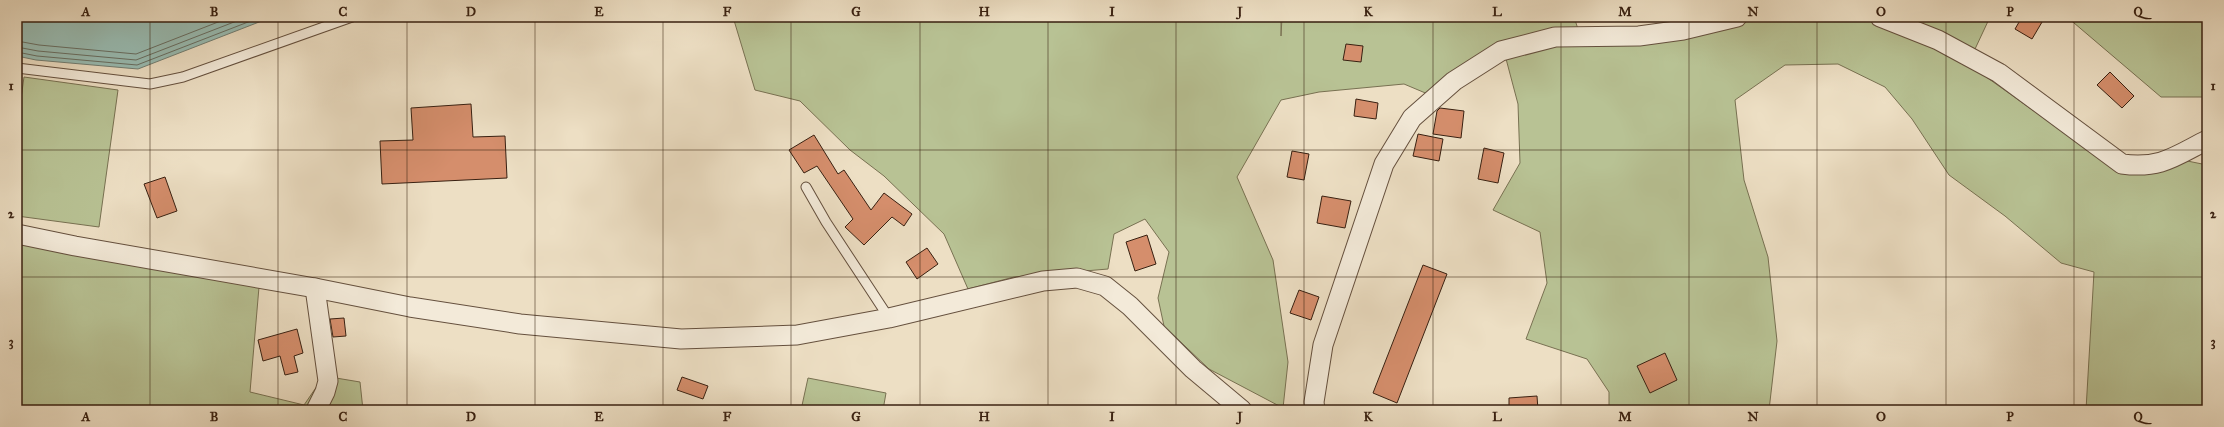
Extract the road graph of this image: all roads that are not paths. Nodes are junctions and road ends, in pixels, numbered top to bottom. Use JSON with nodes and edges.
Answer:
{"nodes":[{"id":1,"x":352,"y":17,"type":"edge"},
{"id":2,"x":1738,"y":17,"type":"edge"},
{"id":3,"x":1880,"y":17,"type":"edge"},
{"id":4,"x":17,"y":68,"type":"edge"},
{"id":5,"x":2207,"y":140,"type":"edge"},
{"id":6,"x":806,"y":187,"type":"dead end"},
{"id":7,"x":17,"y":234,"type":"edge"},
{"id":8,"x":315,"y":288,"type":"junction"},
{"id":9,"x":889,"y":318,"type":"junction"},
{"id":10,"x":316,"y":410,"type":"edge"},
{"id":11,"x":1242,"y":410,"type":"edge"},
{"id":12,"x":1315,"y":410,"type":"edge"}],
"edges":[{"from":1,"to":4,"type":"lane"},
{"from":2,"to":12,"type":"street"},
{"from":3,"to":5,"type":"street"},
{"from":6,"to":9,"type":"lane"},
{"from":7,"to":8,"type":"street"},
{"from":8,"to":9,"type":"street"},
{"from":8,"to":10,"type":"street"},
{"from":9,"to":11,"type":"street"}]}
